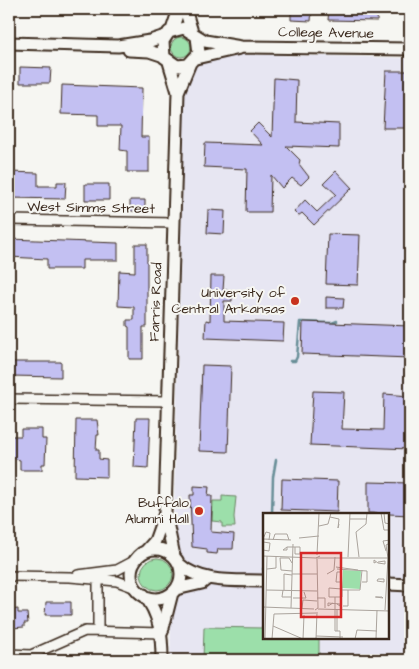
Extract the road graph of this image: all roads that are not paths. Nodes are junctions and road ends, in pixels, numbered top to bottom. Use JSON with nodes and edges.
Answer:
{"nodes":[{"id":1,"x":179,"y":9,"type":"edge"},
{"id":2,"x":186,"y":9,"type":"edge"},
{"id":3,"x":169,"y":33,"type":"junction"},
{"id":4,"x":194,"y":35,"type":"junction"},
{"id":5,"x":9,"y":44,"type":"edge"},
{"id":6,"x":118,"y":46,"type":"junction"},
{"id":7,"x":241,"y":47,"type":"junction"},
{"id":8,"x":410,"y":49,"type":"edge"},
{"id":9,"x":166,"y":59,"type":"junction"},
{"id":10,"x":193,"y":61,"type":"junction"},
{"id":11,"x":178,"y":92,"type":"junction"},
{"id":12,"x":9,"y":220,"type":"edge"},
{"id":13,"x":174,"y":224,"type":"junction"},
{"id":14,"x":9,"y":399,"type":"edge"},
{"id":15,"x":168,"y":401,"type":"junction"},
{"id":16,"x":165,"y":513,"type":"junction"},
{"id":17,"x":146,"y":551,"type":"junction"},
{"id":18,"x":136,"y":560,"type":"junction"},
{"id":19,"x":176,"y":560,"type":"junction"},
{"id":20,"x":9,"y":576,"type":"edge"},
{"id":21,"x":70,"y":576,"type":"junction"},
{"id":22,"x":207,"y":579,"type":"junction"},
{"id":23,"x":98,"y":581,"type":"junction"},
{"id":24,"x":263,"y":581,"type":"edge"},
{"id":25,"x":389,"y":584,"type":"edge"},
{"id":26,"x":410,"y":585,"type":"edge"},
{"id":27,"x":174,"y":591,"type":"junction"},
{"id":28,"x":140,"y":592,"type":"junction"},
{"id":29,"x":98,"y":630,"type":"junction"},
{"id":30,"x":162,"y":632,"type":"junction"},
{"id":31,"x":9,"y":654,"type":"edge"},
{"id":32,"x":31,"y":658,"type":"edge"},
{"id":33,"x":162,"y":660,"type":"edge"}],
"edges":[{"from":1,"to":3,"type":"street"},
{"from":2,"to":4,"type":"street"},
{"from":3,"to":4,"type":"street"},
{"from":3,"to":6,"type":"street"},
{"from":3,"to":9,"type":"street"},
{"from":4,"to":7,"type":"street","name":"College Avenue"},
{"from":4,"to":10,"type":"street"},
{"from":5,"to":6,"type":"street"},
{"from":6,"to":9,"type":"street"},
{"from":7,"to":8,"type":"street","name":"College Avenue"},
{"from":7,"to":10,"type":"street","name":"College Avenue"},
{"from":9,"to":10,"type":"street"},
{"from":9,"to":11,"type":"street","name":"Farris Road"},
{"from":10,"to":11,"type":"street","name":"Farris Road"},
{"from":11,"to":13,"type":"street","name":"Farris Road"},
{"from":12,"to":13,"type":"street","name":"West Simms Street"},
{"from":13,"to":15,"type":"street","name":"Farris Road"},
{"from":14,"to":15,"type":"street"},
{"from":15,"to":16,"type":"street","name":"Farris Road"},
{"from":16,"to":17,"type":"street","name":"Farris Road"},
{"from":16,"to":19,"type":"street","name":"Farris Road"},
{"from":17,"to":18,"type":"street"},
{"from":17,"to":19,"type":"street"},
{"from":18,"to":21,"type":"street"},
{"from":18,"to":28,"type":"street"},
{"from":19,"to":22,"type":"street"},
{"from":19,"to":27,"type":"street"},
{"from":20,"to":21,"type":"street"},
{"from":21,"to":23,"type":"street"},
{"from":22,"to":24,"type":"street"},
{"from":22,"to":27,"type":"street"},
{"from":23,"to":28,"type":"street"},
{"from":23,"to":29,"type":"street"},
{"from":25,"to":26,"type":"street"},
{"from":27,"to":28,"type":"street"},
{"from":27,"to":30,"type":"street"},
{"from":28,"to":30,"type":"street"},
{"from":29,"to":30,"type":"street"},
{"from":29,"to":32,"type":"street"},
{"from":30,"to":33,"type":"street"},
{"from":31,"to":32,"type":"street"}]}
